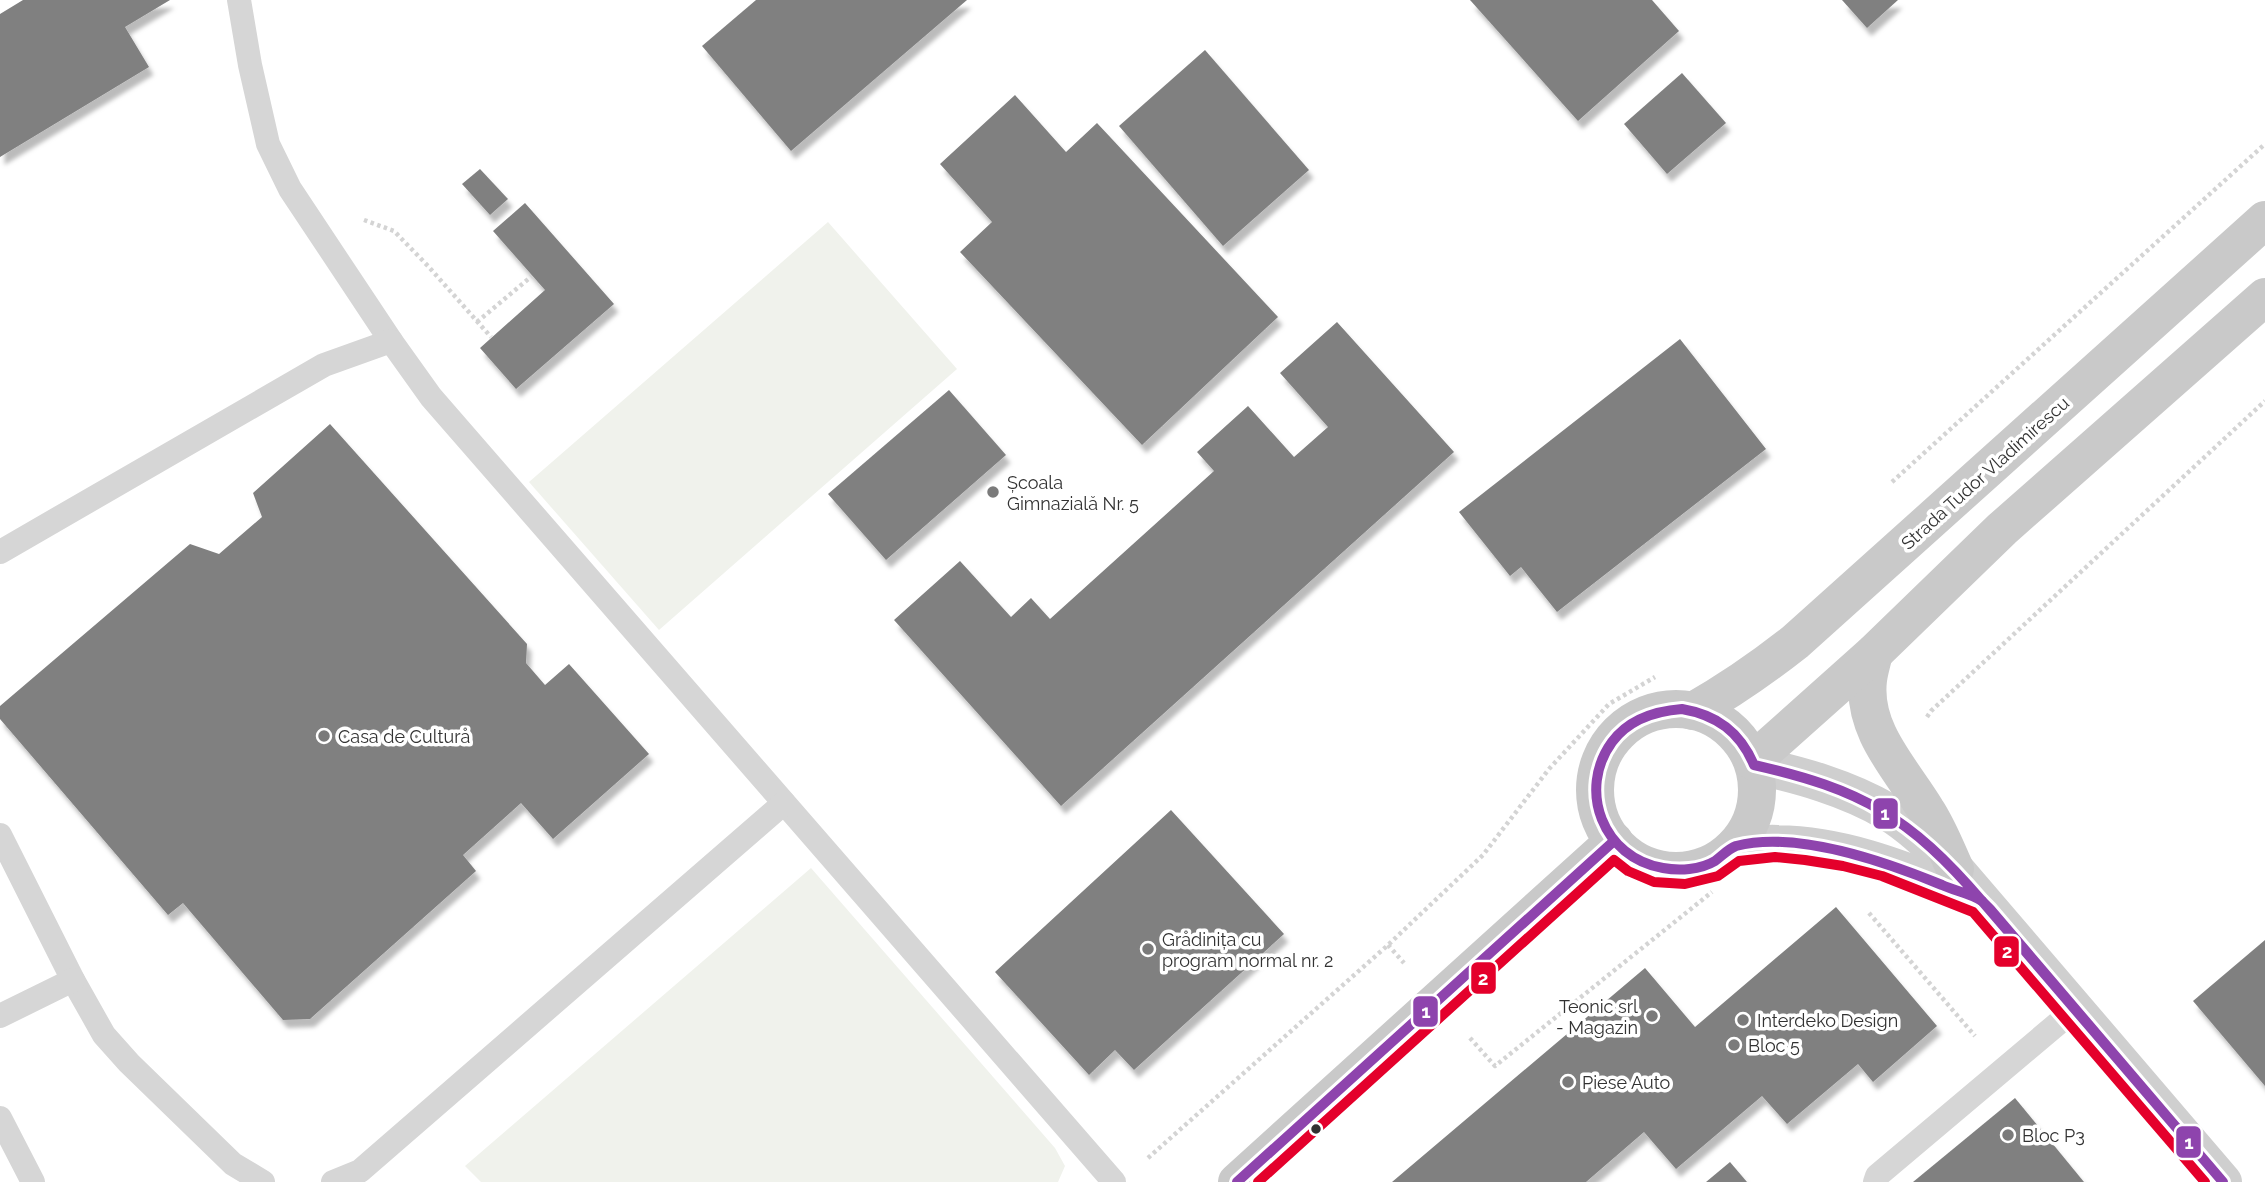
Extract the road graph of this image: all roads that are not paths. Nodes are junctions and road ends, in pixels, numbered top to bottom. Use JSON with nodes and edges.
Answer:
{"nodes":[{"id":1,"x":239,"y":0,"type":"edge"},
{"id":2,"x":2265,"y":220,"type":"edge"},
{"id":3,"x":2265,"y":298,"type":"edge"},
{"id":4,"x":391,"y":341,"type":"junction"},
{"id":5,"x":0,"y":552,"type":"edge"},
{"id":6,"x":1874,"y":653,"type":"junction"},
{"id":7,"x":1693,"y":711,"type":"junction"},
{"id":8,"x":1754,"y":763,"type":"junction"},
{"id":9,"x":784,"y":803,"type":"junction"},
{"id":10,"x":0,"y":835,"type":"edge"},
{"id":11,"x":1614,"y":841,"type":"junction"},
{"id":12,"x":1734,"y":847,"type":"junction"},
{"id":13,"x":1955,"y":869,"type":"junction"},
{"id":14,"x":1981,"y":900,"type":"junction"},
{"id":15,"x":73,"y":979,"type":"junction"},
{"id":16,"x":2075,"y":1009,"type":"junction"},
{"id":17,"x":0,"y":1016,"type":"edge"},
{"id":18,"x":0,"y":1118,"type":"edge"},
{"id":19,"x":33,"y":1182,"type":"edge"},
{"id":20,"x":264,"y":1182,"type":"edge"},
{"id":21,"x":333,"y":1182,"type":"edge"},
{"id":22,"x":1114,"y":1182,"type":"edge"},
{"id":23,"x":1237,"y":1182,"type":"edge"},
{"id":24,"x":1875,"y":1182,"type":"edge"},
{"id":25,"x":2223,"y":1182,"type":"edge"}],
"edges":[{"from":1,"to":4,"type":"lane"},
{"from":2,"to":7,"type":"main road","name":"Strada Tudor Vladimirescu"},
{"from":3,"to":6,"type":"main road"},
{"from":4,"to":5,"type":"lane"},
{"from":4,"to":9,"type":"lane"},
{"from":6,"to":8,"type":"main road"},
{"from":6,"to":13,"type":"main road"},
{"from":7,"to":8,"type":"main road"},
{"from":7,"to":11,"type":"main road"},
{"from":8,"to":12,"type":"main road"},
{"from":8,"to":13,"type":"main road"},
{"from":9,"to":21,"type":"lane"},
{"from":9,"to":22,"type":"lane"},
{"from":10,"to":15,"type":"lane"},
{"from":11,"to":12,"type":"main road"},
{"from":11,"to":23,"type":"main road"},
{"from":12,"to":14,"type":"main road"},
{"from":13,"to":14,"type":"main road"},
{"from":14,"to":16,"type":"main road"},
{"from":15,"to":17,"type":"lane"},
{"from":15,"to":20,"type":"lane"},
{"from":16,"to":24,"type":"lane"},
{"from":16,"to":25,"type":"main road"},
{"from":18,"to":19,"type":"lane"}]}
